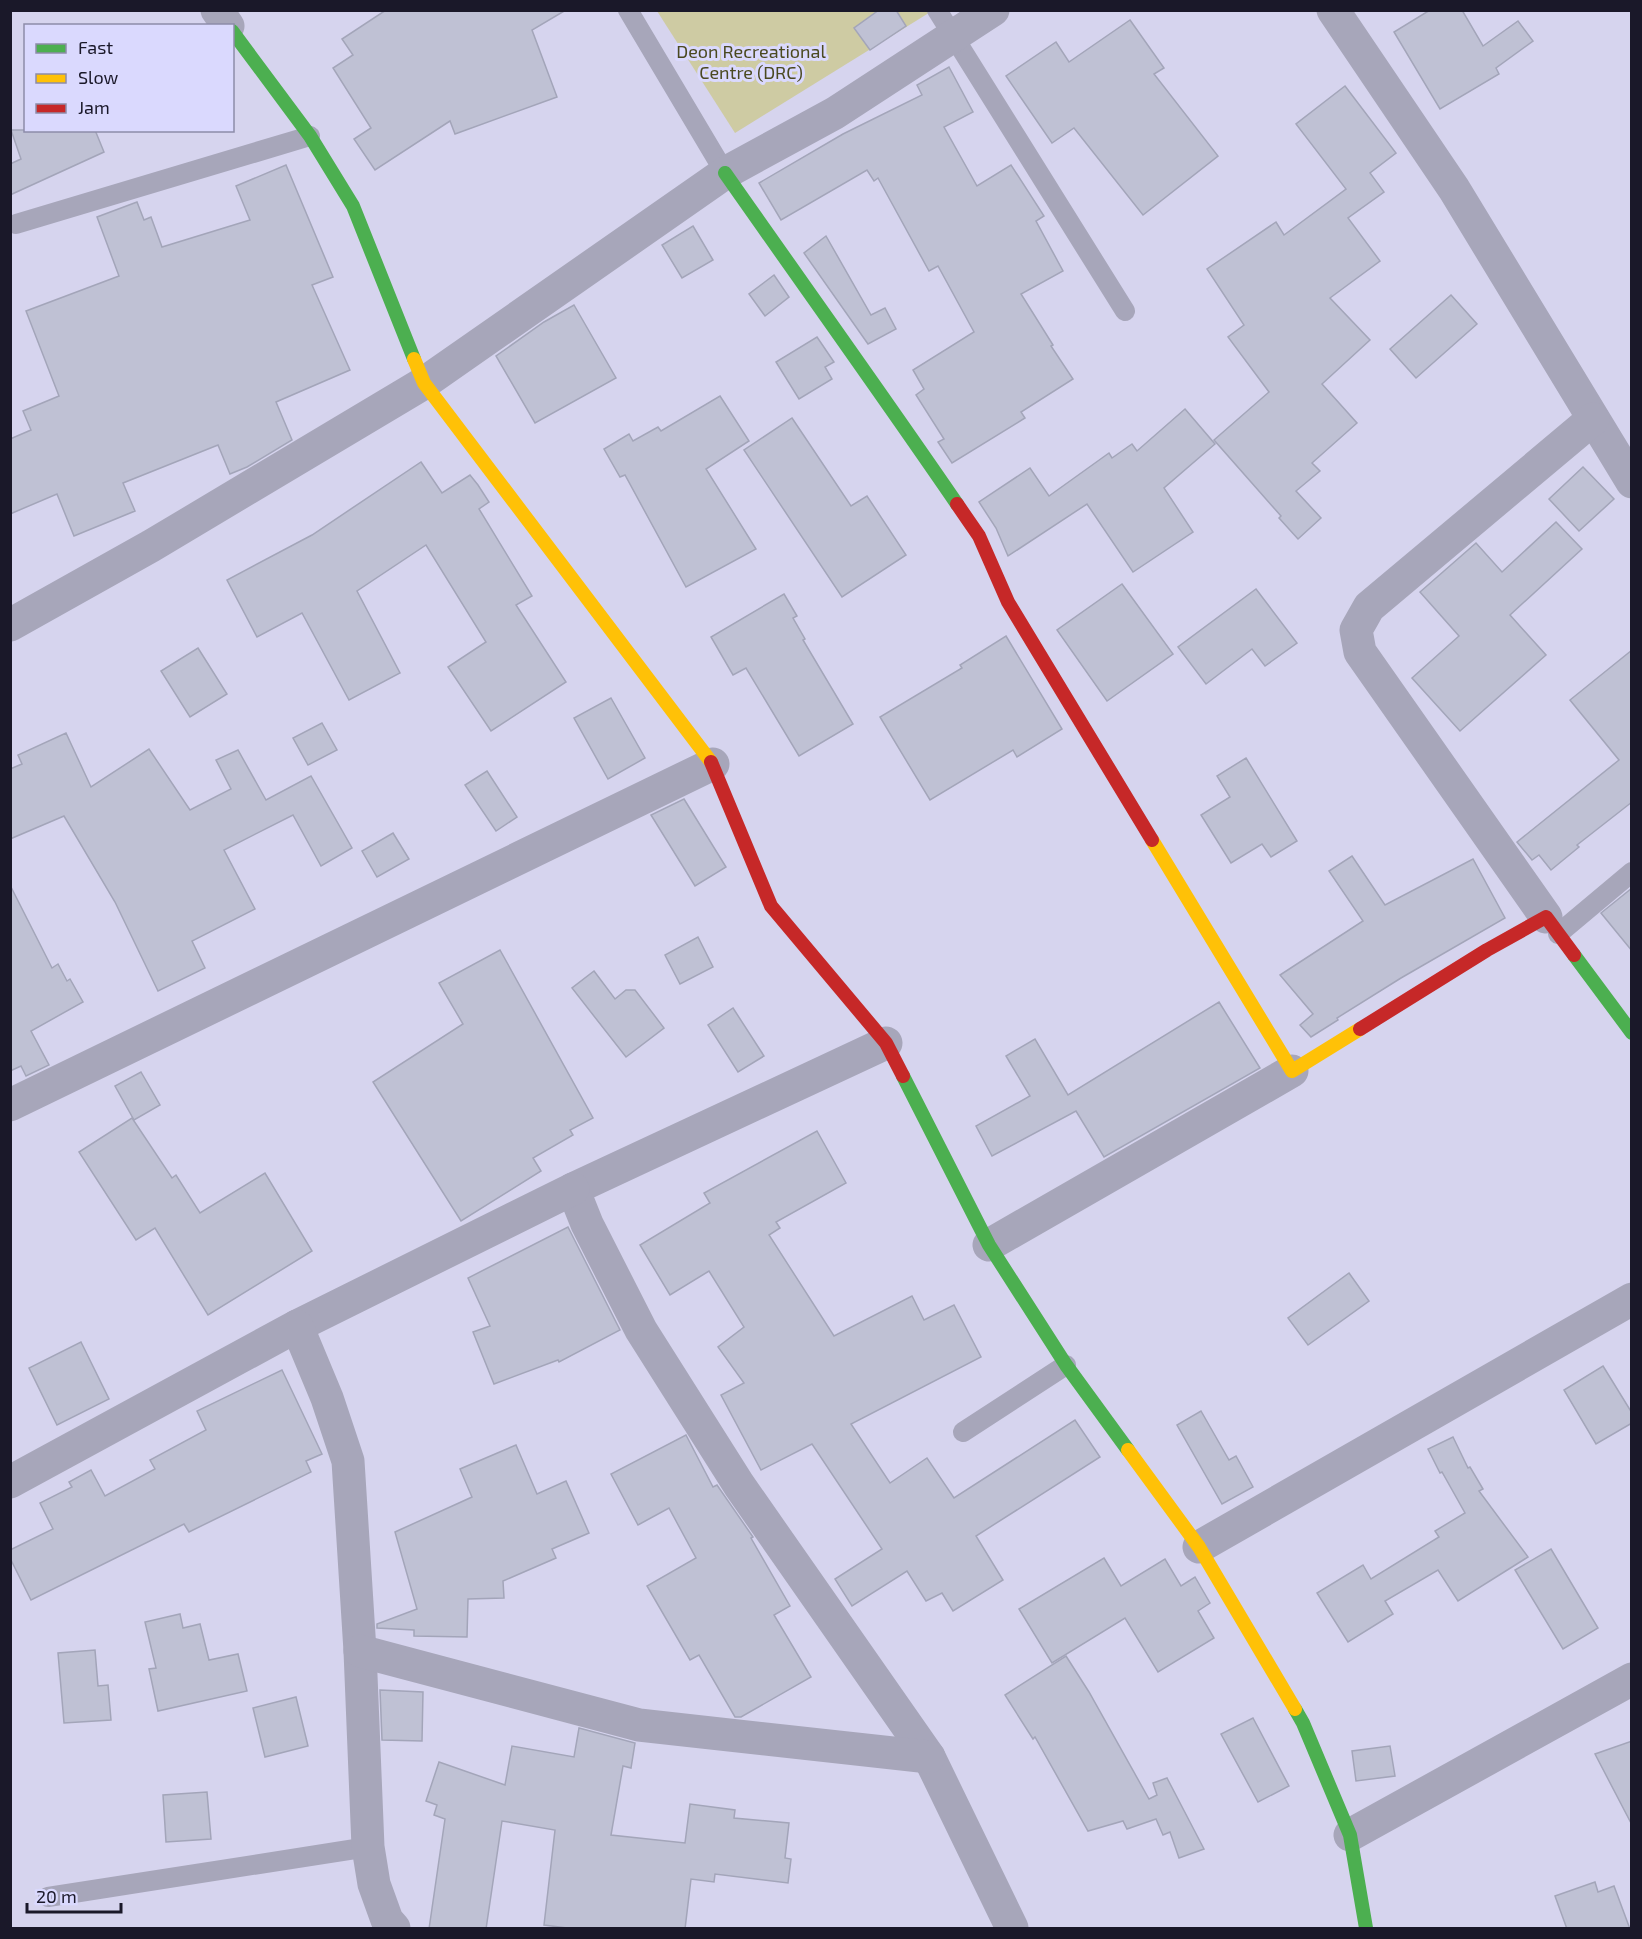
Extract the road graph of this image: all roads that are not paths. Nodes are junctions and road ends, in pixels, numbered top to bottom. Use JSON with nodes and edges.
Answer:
{"nodes":[{"id":1,"x":217,"y":10,"type":"edge"},
{"id":2,"x":628,"y":10,"type":"edge"},
{"id":3,"x":993,"y":10,"type":"edge"},
{"id":4,"x":1333,"y":10,"type":"edge"},
{"id":5,"x":944,"y":23,"type":"edge"},
{"id":6,"x":227,"y":24,"type":"edge"},
{"id":7,"x":234,"y":34,"type":"edge"},
{"id":8,"x":310,"y":136,"type":"junction"},
{"id":9,"x":725,"y":173,"type":"junction"},
{"id":10,"x":16,"y":224,"type":"dead end"},
{"id":11,"x":1125,"y":311,"type":"dead end"},
{"id":12,"x":424,"y":383,"type":"junction"},
{"id":13,"x":1593,"y":419,"type":"junction"},
{"id":14,"x":1632,"y":482,"type":"edge"},
{"id":15,"x":10,"y":625,"type":"edge"},
{"id":16,"x":713,"y":764,"type":"junction"},
{"id":17,"x":1632,"y":872,"type":"edge"},
{"id":18,"x":1552,"y":926,"type":"junction"},
{"id":19,"x":1632,"y":1033,"type":"edge"},
{"id":20,"x":886,"y":1043,"type":"junction"},
{"id":21,"x":1292,"y":1071,"type":"junction"},
{"id":22,"x":10,"y":1106,"type":"edge"},
{"id":23,"x":573,"y":1189,"type":"junction"},
{"id":24,"x":989,"y":1245,"type":"junction"},
{"id":25,"x":1632,"y":1299,"type":"edge"},
{"id":26,"x":297,"y":1326,"type":"junction"},
{"id":27,"x":1066,"y":1365,"type":"junction"},
{"id":28,"x":963,"y":1432,"type":"dead end"},
{"id":29,"x":10,"y":1482,"type":"edge"},
{"id":30,"x":1199,"y":1547,"type":"junction"},
{"id":31,"x":360,"y":1651,"type":"junction"},
{"id":32,"x":1632,"y":1679,"type":"edge"},
{"id":33,"x":929,"y":1757,"type":"junction"},
{"id":34,"x":1350,"y":1835,"type":"junction"},
{"id":35,"x":368,"y":1847,"type":"junction"},
{"id":36,"x":48,"y":1897,"type":"dead end"},
{"id":37,"x":394,"y":1929,"type":"edge"},
{"id":38,"x":1012,"y":1929,"type":"edge"},
{"id":39,"x":1366,"y":1929,"type":"edge"}],
"edges":[{"from":1,"to":6,"type":"street"},
{"from":2,"to":9,"type":"lane"},
{"from":3,"to":5,"type":"street"},
{"from":4,"to":13,"type":"street"},
{"from":5,"to":9,"type":"street"},
{"from":5,"to":11,"type":"lane"},
{"from":7,"to":8,"type":"street"},
{"from":8,"to":10,"type":"lane"},
{"from":8,"to":12,"type":"street"},
{"from":9,"to":12,"type":"street"},
{"from":9,"to":21,"type":"street"},
{"from":12,"to":15,"type":"street"},
{"from":12,"to":16,"type":"street"},
{"from":13,"to":14,"type":"street"},
{"from":13,"to":18,"type":"street"},
{"from":16,"to":20,"type":"street"},
{"from":16,"to":22,"type":"street"},
{"from":17,"to":18,"type":"lane"},
{"from":18,"to":19,"type":"street"},
{"from":18,"to":21,"type":"street"},
{"from":20,"to":23,"type":"street"},
{"from":20,"to":24,"type":"street"},
{"from":21,"to":24,"type":"street"},
{"from":23,"to":26,"type":"street"},
{"from":23,"to":33,"type":"street"},
{"from":24,"to":27,"type":"street"},
{"from":25,"to":30,"type":"street"},
{"from":26,"to":29,"type":"street"},
{"from":26,"to":31,"type":"street"},
{"from":27,"to":28,"type":"lane"},
{"from":27,"to":30,"type":"street"},
{"from":30,"to":34,"type":"street"},
{"from":31,"to":33,"type":"street"},
{"from":31,"to":35,"type":"street"},
{"from":32,"to":34,"type":"street"},
{"from":33,"to":38,"type":"street"},
{"from":34,"to":39,"type":"street"},
{"from":35,"to":36,"type":"lane"},
{"from":35,"to":37,"type":"street"}]}
